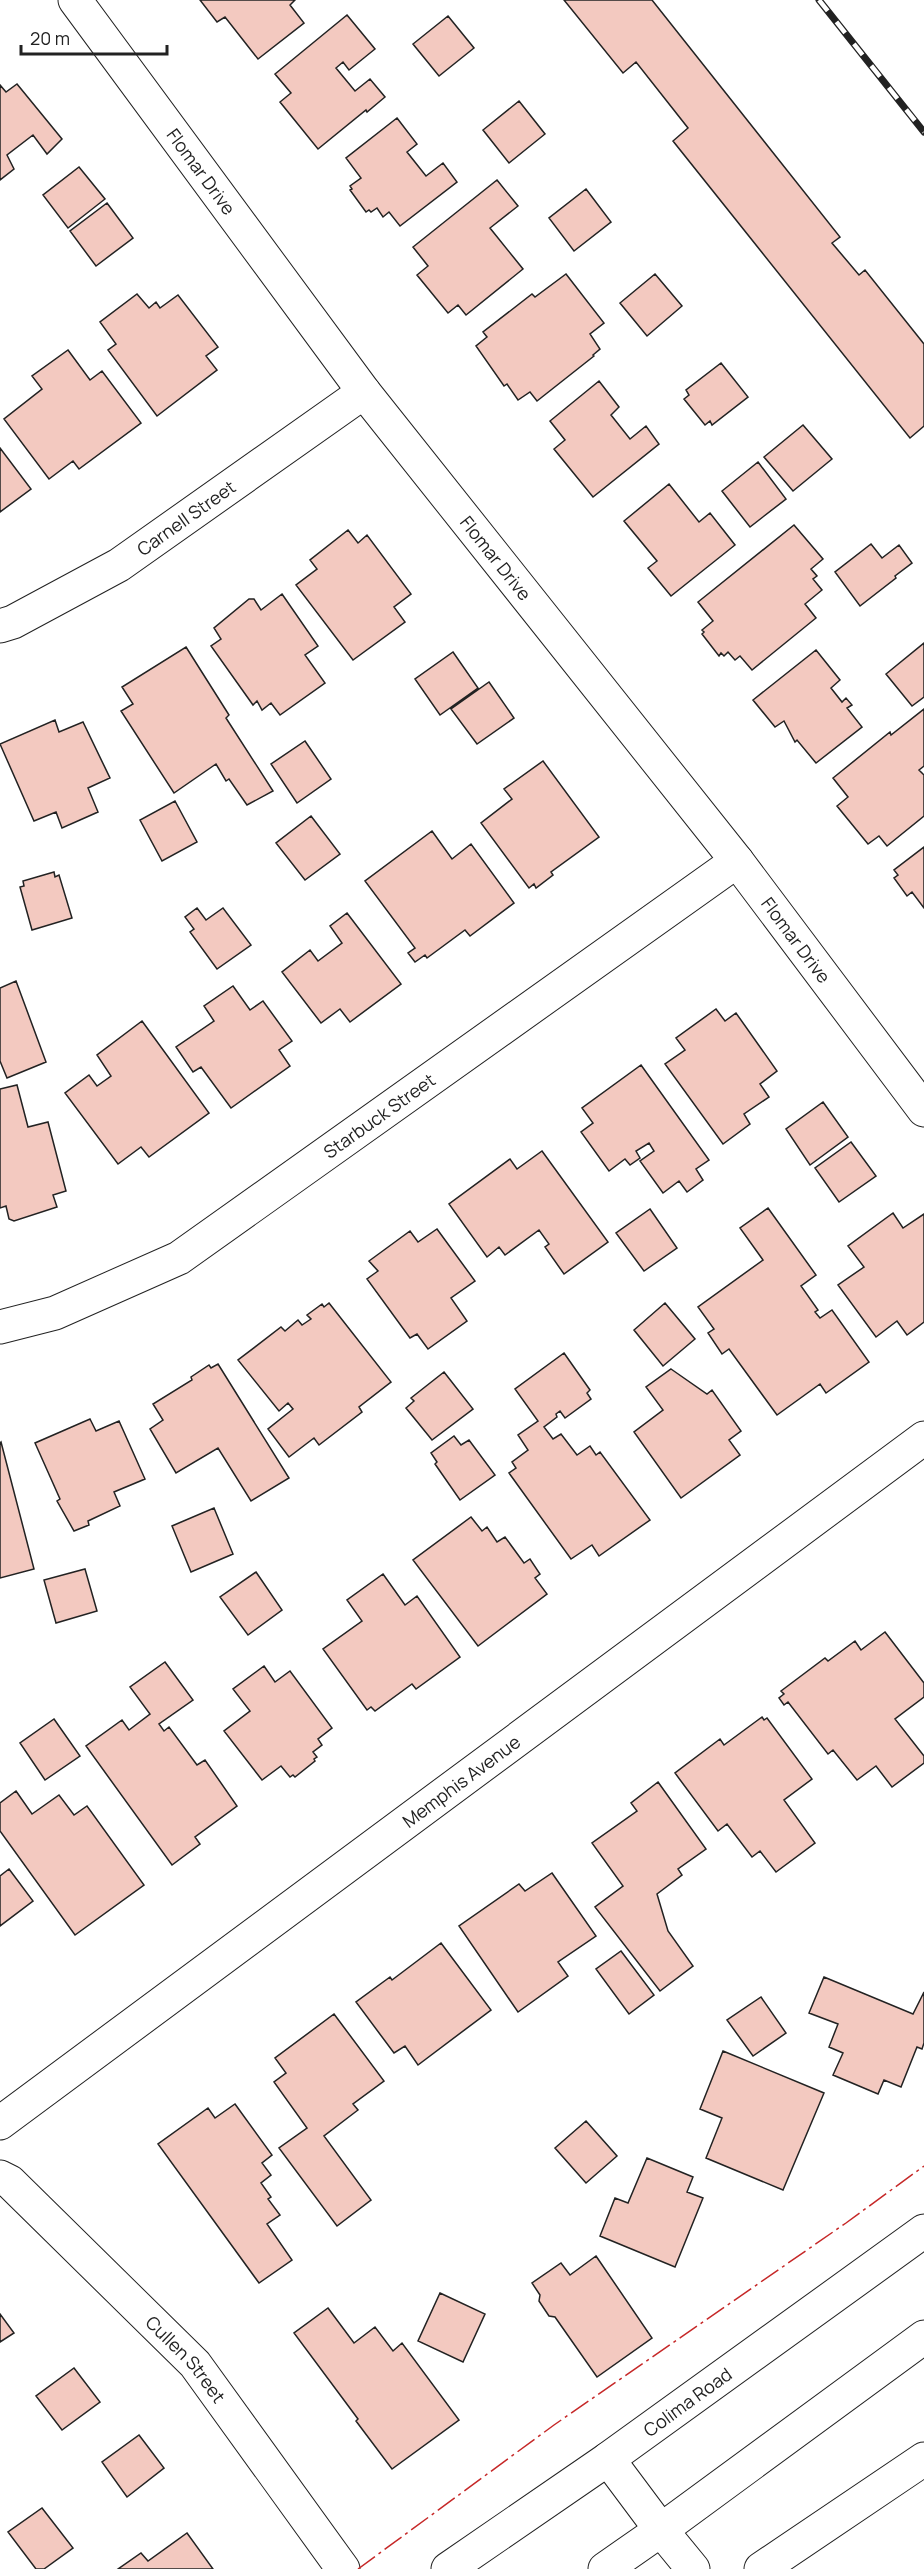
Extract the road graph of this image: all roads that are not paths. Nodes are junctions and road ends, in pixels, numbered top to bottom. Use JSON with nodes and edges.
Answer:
{"nodes":[{"id":1,"x":75,"y":0,"type":"edge"},
{"id":2,"x":364,"y":392,"type":"junction"},
{"id":3,"x":0,"y":626,"type":"edge"},
{"id":4,"x":737,"y":861,"type":"junction"},
{"id":5,"x":924,"y":1110,"type":"edge"},
{"id":6,"x":0,"y":1327,"type":"edge"},
{"id":7,"x":924,"y":1438,"type":"edge"},
{"id":8,"x":0,"y":2123,"type":"edge"},
{"id":9,"x":0,"y":2177,"type":"edge"},
{"id":10,"x":924,"y":2231,"type":"edge"},
{"id":11,"x":924,"y":2337,"type":"edge"},
{"id":12,"x":608,"y":2459,"type":"junction"},
{"id":13,"x":924,"y":2459,"type":"edge"},
{"id":14,"x":662,"y":2530,"type":"junction"},
{"id":15,"x":343,"y":2569,"type":"edge"},
{"id":16,"x":448,"y":2569,"type":"edge"},
{"id":17,"x":605,"y":2569,"type":"edge"},
{"id":18,"x":693,"y":2569,"type":"edge"},
{"id":19,"x":761,"y":2569,"type":"edge"}],
"edges":[{"from":1,"to":2,"type":"street","name":"Flomar Drive"},
{"from":2,"to":3,"type":"street","name":"Carnell Street"},
{"from":2,"to":4,"type":"street","name":"Flomar Drive"},
{"from":4,"to":5,"type":"street","name":"Flomar Drive"},
{"from":4,"to":6,"type":"street","name":"Starbuck Street"},
{"from":7,"to":8,"type":"street","name":"Memphis Avenue"},
{"from":9,"to":15,"type":"street","name":"Cullen Street"},
{"from":10,"to":12,"type":"street","name":"Colima Road"},
{"from":11,"to":14,"type":"street"},
{"from":12,"to":14,"type":"street"},
{"from":12,"to":16,"type":"street","name":"Colima Road"},
{"from":13,"to":19,"type":"street"},
{"from":14,"to":17,"type":"street"},
{"from":14,"to":18,"type":"street"}]}
